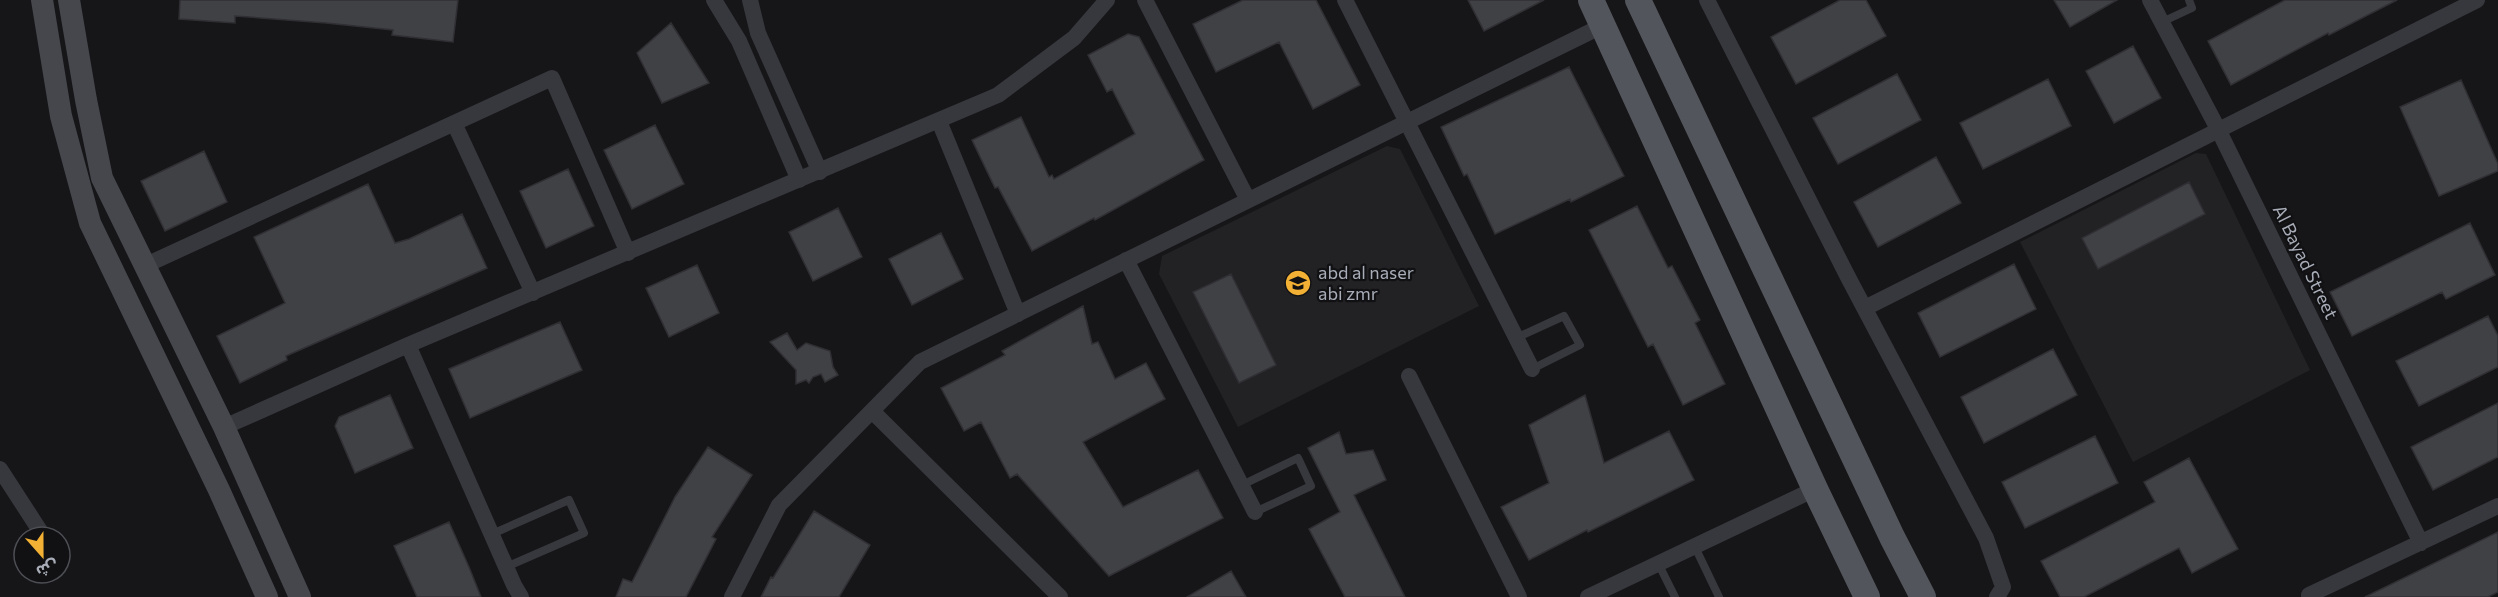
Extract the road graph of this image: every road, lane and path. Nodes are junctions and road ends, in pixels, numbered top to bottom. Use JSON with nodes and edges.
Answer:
{"nodes":[{"id":1,"x":42,"y":0,"type":"edge"},
{"id":2,"x":69,"y":0,"type":"edge"},
{"id":3,"x":714,"y":0,"type":"edge"},
{"id":4,"x":750,"y":0,"type":"edge"},
{"id":5,"x":1107,"y":0,"type":"edge"},
{"id":6,"x":1144,"y":0,"type":"edge"},
{"id":7,"x":1345,"y":0,"type":"edge"},
{"id":8,"x":1591,"y":0,"type":"edge"},
{"id":9,"x":1638,"y":0,"type":"edge"},
{"id":10,"x":1707,"y":0,"type":"edge"},
{"id":11,"x":2150,"y":0,"type":"edge"},
{"id":12,"x":2188,"y":0,"type":"edge"},
{"id":13,"x":2477,"y":0,"type":"edge"},
{"id":14,"x":2162,"y":22,"type":"junction"},
{"id":15,"x":1604,"y":25,"type":"junction"},
{"id":16,"x":939,"y":121,"type":"junction"},
{"id":17,"x":1406,"y":122,"type":"junction"},
{"id":18,"x":454,"y":123,"type":"junction"},
{"id":19,"x":2218,"y":129,"type":"junction"},
{"id":20,"x":820,"y":172,"type":"junction"},
{"id":21,"x":799,"y":180,"type":"junction"},
{"id":22,"x":1248,"y":200,"type":"junction"},
{"id":23,"x":628,"y":253,"type":"junction"},
{"id":24,"x":1126,"y":260,"type":"junction"},
{"id":25,"x":146,"y":265,"type":"junction"},
{"id":26,"x":533,"y":293,"type":"junction"},
{"id":27,"x":1865,"y":308,"type":"junction"},
{"id":28,"x":1018,"y":314,"type":"junction"},
{"id":29,"x":1516,"y":338,"type":"junction"},
{"id":30,"x":408,"y":345,"type":"junction"},
{"id":31,"x":1532,"y":369,"type":"joint"},
{"id":32,"x":1409,"y":376,"type":"dead end"},
{"id":33,"x":872,"y":411,"type":"junction"},
{"id":34,"x":224,"y":427,"type":"junction"},
{"id":35,"x":0,"y":469,"type":"edge"},
{"id":36,"x":1242,"y":485,"type":"junction"},
{"id":37,"x":1815,"y":489,"type":"junction"},
{"id":38,"x":2498,"y":507,"type":"edge"},
{"id":39,"x":1255,"y":512,"type":"joint"},
{"id":40,"x":36,"y":525,"type":"edge"},
{"id":41,"x":492,"y":534,"type":"junction"},
{"id":42,"x":2421,"y":543,"type":"junction"},
{"id":43,"x":1695,"y":546,"type":"junction"},
{"id":44,"x":1658,"y":564,"type":"junction"},
{"id":45,"x":506,"y":567,"type":"junction"},
{"id":46,"x":2309,"y":595,"type":"dead end"},
{"id":47,"x":267,"y":597,"type":"edge"},
{"id":48,"x":300,"y":597,"type":"edge"},
{"id":49,"x":521,"y":597,"type":"edge"},
{"id":50,"x":732,"y":597,"type":"edge"},
{"id":51,"x":1060,"y":597,"type":"edge"},
{"id":52,"x":1519,"y":597,"type":"edge"},
{"id":53,"x":1588,"y":597,"type":"edge"},
{"id":54,"x":1675,"y":597,"type":"edge"},
{"id":55,"x":1719,"y":597,"type":"edge"},
{"id":56,"x":1867,"y":597,"type":"edge"},
{"id":57,"x":1923,"y":597,"type":"edge"},
{"id":58,"x":1996,"y":597,"type":"edge"}],
"edges":[{"from":1,"to":47,"type":"main road"},
{"from":2,"to":25,"type":"main road"},
{"from":3,"to":21,"type":"street"},
{"from":4,"to":20,"type":"street"},
{"from":5,"to":16,"type":"street"},
{"from":6,"to":22,"type":"street"},
{"from":7,"to":17,"type":"street"},
{"from":8,"to":15,"type":"main road"},
{"from":9,"to":57,"type":"main road"},
{"from":10,"to":27,"type":"street"},
{"from":11,"to":14,"type":"street","name":"Al Bayad Street"},
{"from":12,"to":14,"type":"lane"},
{"from":13,"to":19,"type":"street"},
{"from":14,"to":19,"type":"street","name":"Al Bayad Street"},
{"from":15,"to":17,"type":"street"},
{"from":15,"to":37,"type":"main road"},
{"from":16,"to":20,"type":"street"},
{"from":16,"to":28,"type":"street"},
{"from":17,"to":22,"type":"street"},
{"from":17,"to":29,"type":"street"},
{"from":18,"to":23,"type":"street"},
{"from":18,"to":25,"type":"street"},
{"from":18,"to":26,"type":"street"},
{"from":19,"to":27,"type":"street"},
{"from":19,"to":42,"type":"street","name":"Al Bayad Street"},
{"from":20,"to":21,"type":"street"},
{"from":21,"to":23,"type":"street"},
{"from":22,"to":24,"type":"street"},
{"from":23,"to":26,"type":"street"},
{"from":24,"to":28,"type":"street"},
{"from":24,"to":36,"type":"street"},
{"from":25,"to":34,"type":"main road"},
{"from":26,"to":30,"type":"street"},
{"from":27,"to":58,"type":"street"},
{"from":28,"to":33,"type":"street"},
{"from":29,"to":31,"type":"street"},
{"from":29,"to":31,"type":"lane"},
{"from":30,"to":34,"type":"street"},
{"from":30,"to":41,"type":"street"},
{"from":32,"to":52,"type":"street"},
{"from":33,"to":50,"type":"street"},
{"from":33,"to":51,"type":"street"},
{"from":34,"to":48,"type":"main road"},
{"from":35,"to":40,"type":"street"},
{"from":36,"to":39,"type":"street"},
{"from":36,"to":39,"type":"lane"},
{"from":37,"to":43,"type":"street"},
{"from":37,"to":56,"type":"main road"},
{"from":38,"to":42,"type":"street"},
{"from":41,"to":45,"type":"street"},
{"from":41,"to":45,"type":"lane"},
{"from":42,"to":46,"type":"street"},
{"from":43,"to":44,"type":"street"},
{"from":43,"to":55,"type":"lane"},
{"from":44,"to":53,"type":"street"},
{"from":44,"to":54,"type":"lane"},
{"from":45,"to":49,"type":"street"}]}
